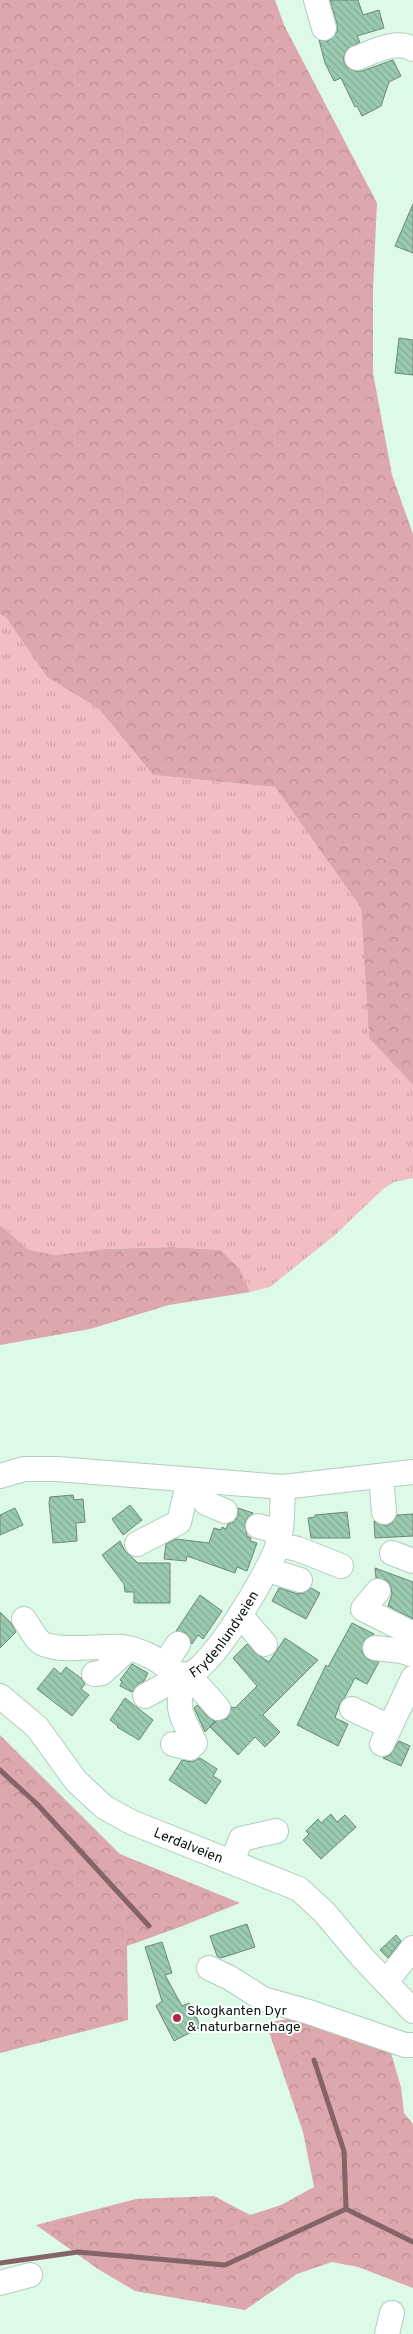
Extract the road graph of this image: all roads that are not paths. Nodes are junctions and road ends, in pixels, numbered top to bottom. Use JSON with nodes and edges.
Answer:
{"nodes":[{"id":1,"x":316,"y":0,"type":"edge"},
{"id":2,"x":324,"y":28,"type":"dead end"},
{"id":3,"x":413,"y":49,"type":"edge"},
{"id":4,"x":357,"y":58,"type":"dead end"},
{"id":5,"x":413,"y":1472,"type":"edge"},
{"id":6,"x":0,"y":1476,"type":"edge"},
{"id":7,"x":381,"y":1476,"type":"junction"},
{"id":8,"x":191,"y":1481,"type":"junction"},
{"id":9,"x":283,"y":1487,"type":"junction"},
{"id":10,"x":225,"y":1511,"type":"dead end"},
{"id":11,"x":384,"y":1512,"type":"dead end"},
{"id":12,"x":272,"y":1534,"type":"junction"},
{"id":13,"x":137,"y":1544,"type":"dead end"},
{"id":14,"x":341,"y":1566,"type":"dead end"},
{"id":15,"x":268,"y":1570,"type":"junction"},
{"id":16,"x":300,"y":1580,"type":"dead end"},
{"id":17,"x":378,"y":1591,"type":"dead end"},
{"id":18,"x":240,"y":1615,"type":"junction"},
{"id":19,"x":24,"y":1619,"type":"dead end"},
{"id":20,"x":413,"y":1634,"type":"edge"},
{"id":21,"x":178,"y":1644,"type":"dead end"},
{"id":22,"x":265,"y":1644,"type":"dead end"},
{"id":23,"x":375,"y":1648,"type":"dead end"},
{"id":24,"x":128,"y":1649,"type":"junction"},
{"id":25,"x":413,"y":1655,"type":"edge"},
{"id":26,"x":179,"y":1672,"type":"junction"},
{"id":27,"x":94,"y":1674,"type":"dead end"},
{"id":28,"x":413,"y":1678,"type":"edge"},
{"id":29,"x":145,"y":1696,"type":"dead end"},
{"id":30,"x":5,"y":1703,"type":"edge"},
{"id":31,"x":218,"y":1708,"type":"dead end"},
{"id":32,"x":352,"y":1709,"type":"dead end"},
{"id":33,"x":173,"y":1744,"type":"dead end"},
{"id":34,"x":276,"y":1831,"type":"dead end"},
{"id":35,"x":232,"y":1862,"type":"junction"},
{"id":36,"x":413,"y":1948,"type":"edge"},
{"id":37,"x":209,"y":1968,"type":"dead end"},
{"id":38,"x":386,"y":1982,"type":"junction"},
{"id":39,"x":413,"y":2011,"type":"edge"},
{"id":40,"x":413,"y":2045,"type":"edge"},
{"id":41,"x":30,"y":2275,"type":"dead end"},
{"id":42,"x":0,"y":2283,"type":"edge"}],
"edges":[{"from":1,"to":2,"type":"street"},
{"from":3,"to":4,"type":"street"},
{"from":5,"to":7,"type":"street"},
{"from":6,"to":8,"type":"street"},
{"from":7,"to":9,"type":"street"},
{"from":7,"to":11,"type":"street"},
{"from":8,"to":9,"type":"street"},
{"from":8,"to":10,"type":"street"},
{"from":8,"to":13,"type":"street"},
{"from":9,"to":12,"type":"street","name":"Frydenlundveien"},
{"from":12,"to":14,"type":"street"},
{"from":12,"to":15,"type":"street","name":"Frydenlundveien"},
{"from":15,"to":16,"type":"street"},
{"from":15,"to":18,"type":"street","name":"Frydenlundveien"},
{"from":17,"to":20,"type":"street"},
{"from":18,"to":22,"type":"street"},
{"from":18,"to":26,"type":"street","name":"Frydenlundveien"},
{"from":19,"to":24,"type":"street","name":"Frydenlundveien"},
{"from":21,"to":26,"type":"street"},
{"from":23,"to":25,"type":"street"},
{"from":24,"to":26,"type":"street","name":"Frydenlundveien"},
{"from":24,"to":27,"type":"street"},
{"from":26,"to":29,"type":"street"},
{"from":26,"to":31,"type":"street"},
{"from":26,"to":33,"type":"street"},
{"from":28,"to":32,"type":"street"},
{"from":30,"to":35,"type":"street","name":"Lerdalveien"},
{"from":34,"to":35,"type":"street"},
{"from":35,"to":38,"type":"street","name":"Lerdalveien"},
{"from":36,"to":38,"type":"street"},
{"from":37,"to":40,"type":"street"},
{"from":38,"to":39,"type":"street","name":"Lerdalveien"},
{"from":41,"to":42,"type":"street"}]}
